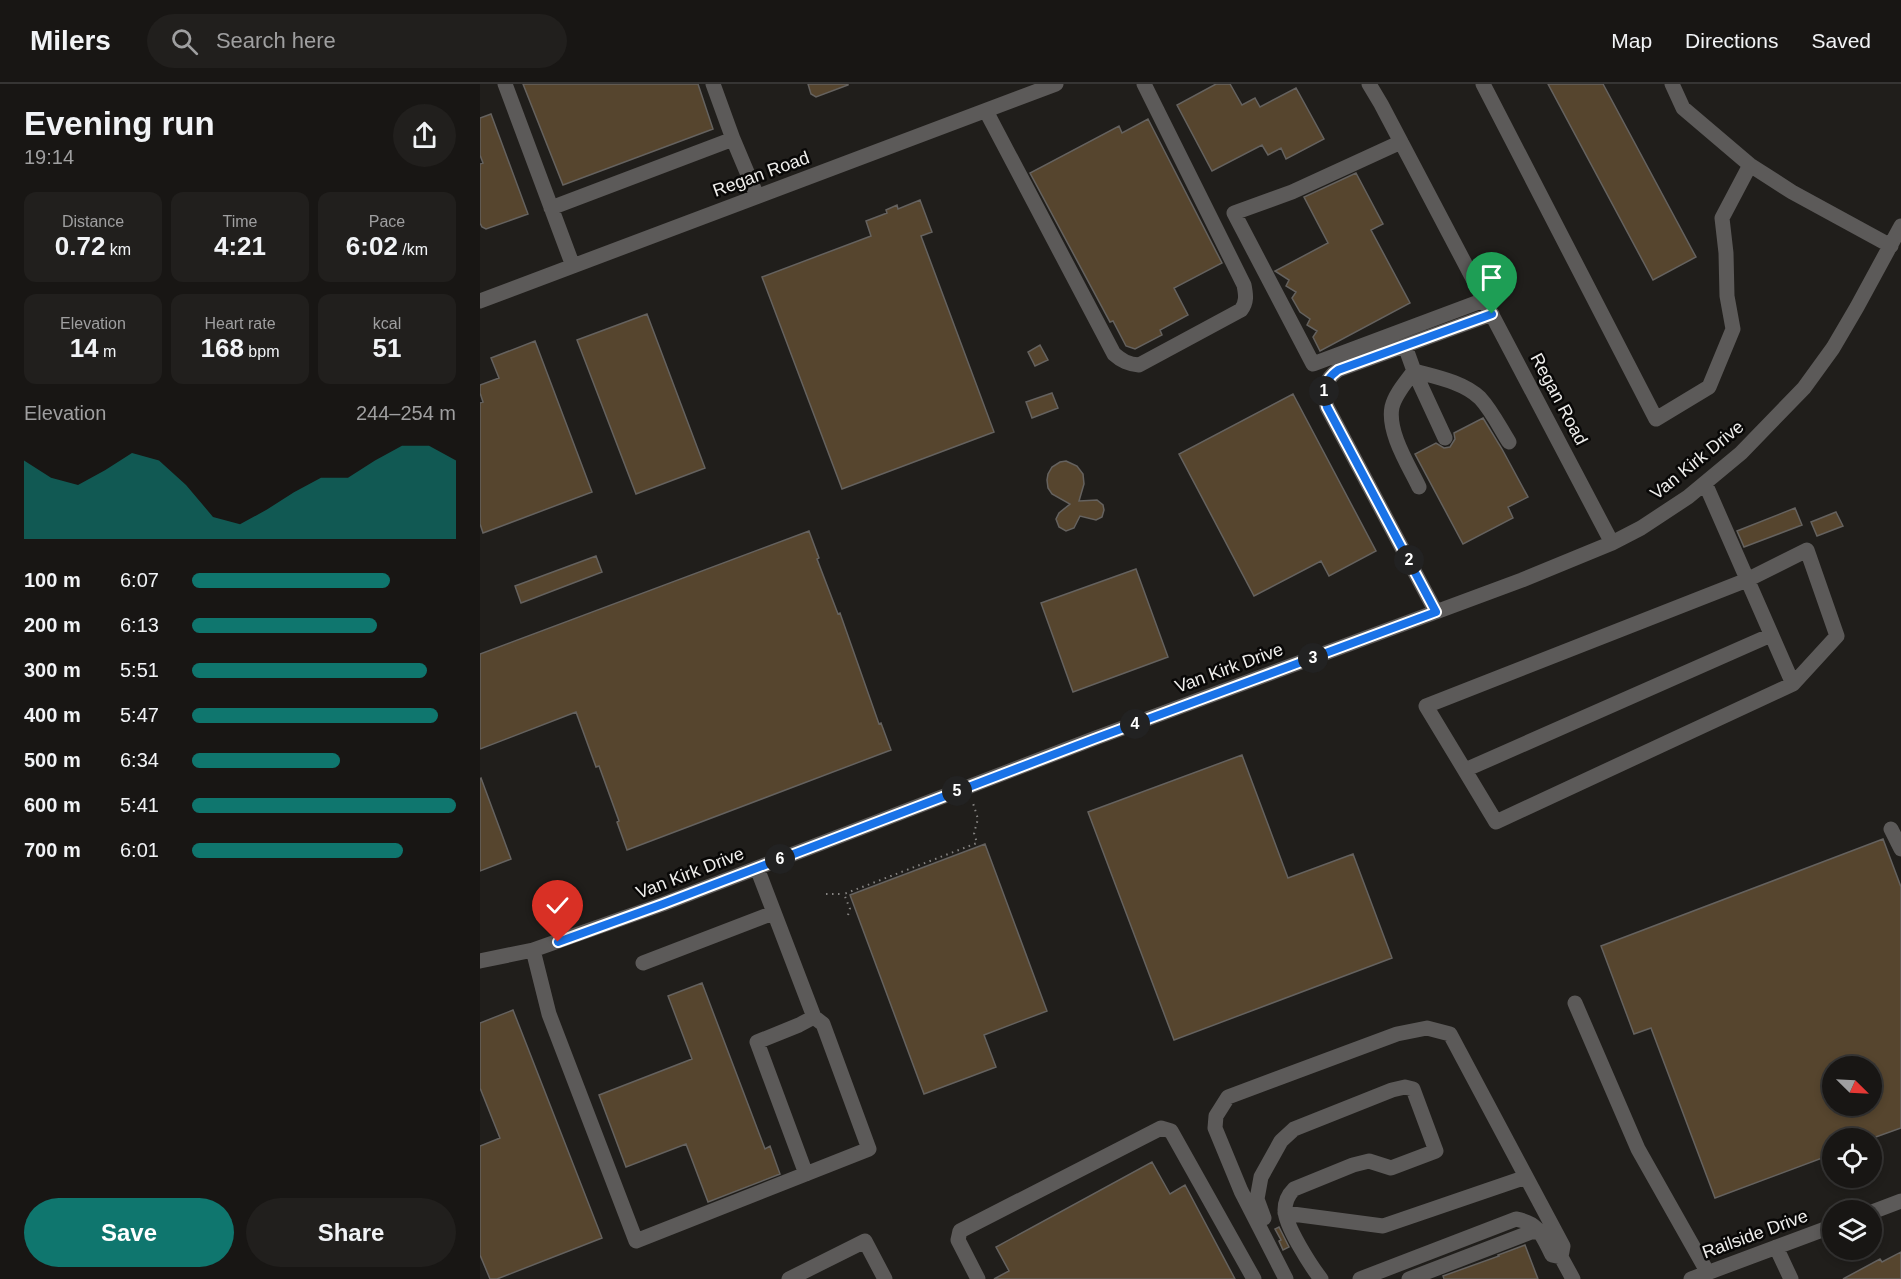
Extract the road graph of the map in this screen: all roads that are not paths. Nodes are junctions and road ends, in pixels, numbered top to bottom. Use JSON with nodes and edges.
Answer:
{"nodes":[{"id":1,"x":505,"y":84,"type":"edge"},
{"id":2,"x":713,"y":84,"type":"edge"},
{"id":3,"x":1056,"y":84,"type":"edge"},
{"id":4,"x":1144,"y":84,"type":"edge"},
{"id":5,"x":1369,"y":84,"type":"edge"},
{"id":6,"x":1483,"y":84,"type":"edge"},
{"id":7,"x":1672,"y":84,"type":"edge"},
{"id":8,"x":986,"y":111,"type":"junction"},
{"id":9,"x":733,"y":138,"type":"junction"},
{"id":10,"x":1401,"y":142,"type":"junction"},
{"id":11,"x":1750,"y":165,"type":"junction"},
{"id":12,"x":757,"y":196,"type":"junction"},
{"id":13,"x":551,"y":208,"type":"junction"},
{"id":14,"x":1901,"y":226,"type":"edge"},
{"id":15,"x":1891,"y":246,"type":"junction"},
{"id":16,"x":573,"y":266,"type":"junction"},
{"id":17,"x":1484,"y":300,"type":"junction"},
{"id":18,"x":480,"y":301,"type":"edge"},
{"id":19,"x":1492,"y":314,"type":"junction"},
{"id":20,"x":1405,"y":346,"type":"junction"},
{"id":21,"x":1414,"y":371,"type":"junction"},
{"id":22,"x":1445,"y":438,"type":"dead end"},
{"id":23,"x":1509,"y":442,"type":"dead end"},
{"id":24,"x":1705,"y":483,"type":"junction"},
{"id":25,"x":1419,"y":487,"type":"dead end"},
{"id":26,"x":1612,"y":543,"type":"junction"},
{"id":27,"x":1747,"y":580,"type":"junction"},
{"id":28,"x":1436,"y":612,"type":"junction"},
{"id":29,"x":1771,"y":635,"type":"junction"},
{"id":30,"x":1793,"y":684,"type":"junction"},
{"id":31,"x":1465,"y":770,"type":"junction"},
{"id":32,"x":1891,"y":829,"type":"dead end"},
{"id":33,"x":1901,"y":849,"type":"edge"},
{"id":34,"x":757,"y":868,"type":"junction"},
{"id":35,"x":773,"y":913,"type":"junction"},
{"id":36,"x":533,"y":950,"type":"junction"},
{"id":37,"x":480,"y":961,"type":"edge"},
{"id":38,"x":644,"y":963,"type":"dead end"},
{"id":39,"x":1575,"y":1003,"type":"dead end"},
{"id":40,"x":814,"y":1017,"type":"junction"},
{"id":41,"x":806,"y":1174,"type":"junction"},
{"id":42,"x":1526,"y":1177,"type":"junction"},
{"id":43,"x":1901,"y":1201,"type":"edge"},
{"id":44,"x":1882,"y":1208,"type":"edge"},
{"id":45,"x":1285,"y":1212,"type":"junction"},
{"id":46,"x":1822,"y":1230,"type":"edge"},
{"id":47,"x":1540,"y":1232,"type":"junction"},
{"id":48,"x":1776,"y":1247,"type":"junction"},
{"id":49,"x":1561,"y":1257,"type":"junction"},
{"id":50,"x":1711,"y":1274,"type":"edge"},
{"id":51,"x":789,"y":1279,"type":"edge"},
{"id":52,"x":885,"y":1279,"type":"edge"},
{"id":53,"x":978,"y":1279,"type":"edge"},
{"id":54,"x":1254,"y":1279,"type":"edge"},
{"id":55,"x":1286,"y":1279,"type":"edge"},
{"id":56,"x":1295,"y":1279,"type":"edge"},
{"id":57,"x":1321,"y":1279,"type":"edge"},
{"id":58,"x":1360,"y":1279,"type":"edge"},
{"id":59,"x":1409,"y":1279,"type":"edge"},
{"id":60,"x":1573,"y":1279,"type":"edge"},
{"id":61,"x":1691,"y":1279,"type":"edge"},
{"id":62,"x":1791,"y":1279,"type":"edge"}],
"edges":[{"from":1,"to":13,"type":"street"},
{"from":2,"to":9,"type":"street"},
{"from":3,"to":8,"type":"street","name":"Regan Road"},
{"from":4,"to":8,"type":"street"},
{"from":5,"to":10,"type":"street","name":"Regan Road"},
{"from":6,"to":11,"type":"street"},
{"from":7,"to":11,"type":"street"},
{"from":8,"to":12,"type":"street","name":"Regan Road"},
{"from":9,"to":12,"type":"street"},
{"from":9,"to":13,"type":"street"},
{"from":10,"to":17,"type":"street","name":"Regan Road"},
{"from":10,"to":17,"type":"street"},
{"from":11,"to":15,"type":"street"},
{"from":12,"to":16,"type":"street","name":"Regan Road"},
{"from":13,"to":16,"type":"street"},
{"from":14,"to":15,"type":"street","name":"Van Kirk Drive"},
{"from":15,"to":24,"type":"street","name":"Van Kirk Drive"},
{"from":16,"to":18,"type":"street","name":"Regan Road"},
{"from":17,"to":19,"type":"street","name":"Regan Road"},
{"from":19,"to":20,"type":"street"},
{"from":19,"to":26,"type":"street","name":"Regan Road"},
{"from":20,"to":21,"type":"street"},
{"from":20,"to":28,"type":"street"},
{"from":21,"to":22,"type":"street"},
{"from":21,"to":23,"type":"street"},
{"from":21,"to":25,"type":"street"},
{"from":24,"to":26,"type":"street","name":"Van Kirk Drive"},
{"from":24,"to":27,"type":"street"},
{"from":26,"to":28,"type":"street","name":"Van Kirk Drive"},
{"from":27,"to":29,"type":"street"},
{"from":27,"to":30,"type":"street"},
{"from":27,"to":31,"type":"street"},
{"from":28,"to":34,"type":"street","name":"Van Kirk Drive"},
{"from":29,"to":30,"type":"street"},
{"from":29,"to":31,"type":"street"},
{"from":30,"to":31,"type":"street"},
{"from":32,"to":33,"type":"street"},
{"from":34,"to":35,"type":"street"},
{"from":34,"to":36,"type":"street","name":"Van Kirk Drive"},
{"from":35,"to":38,"type":"street"},
{"from":35,"to":40,"type":"street"},
{"from":36,"to":37,"type":"street","name":"Van Kirk Drive"},
{"from":36,"to":41,"type":"street"},
{"from":39,"to":50,"type":"street"},
{"from":40,"to":41,"type":"street"},
{"from":40,"to":41,"type":"street"},
{"from":42,"to":45,"type":"street"},
{"from":42,"to":49,"type":"street"},
{"from":42,"to":55,"type":"street"},
{"from":43,"to":44,"type":"street"},
{"from":45,"to":56,"type":"street"},
{"from":45,"to":57,"type":"street"},
{"from":46,"to":48,"type":"street","name":"Railside Drive"},
{"from":47,"to":49,"type":"street"},
{"from":47,"to":58,"type":"street"},
{"from":47,"to":59,"type":"street"},
{"from":48,"to":50,"type":"street","name":"Railside Drive"},
{"from":48,"to":62,"type":"street"},
{"from":49,"to":60,"type":"street"},
{"from":50,"to":61,"type":"street","name":"Railside Drive"},
{"from":51,"to":52,"type":"street"},
{"from":53,"to":54,"type":"street"}]}
